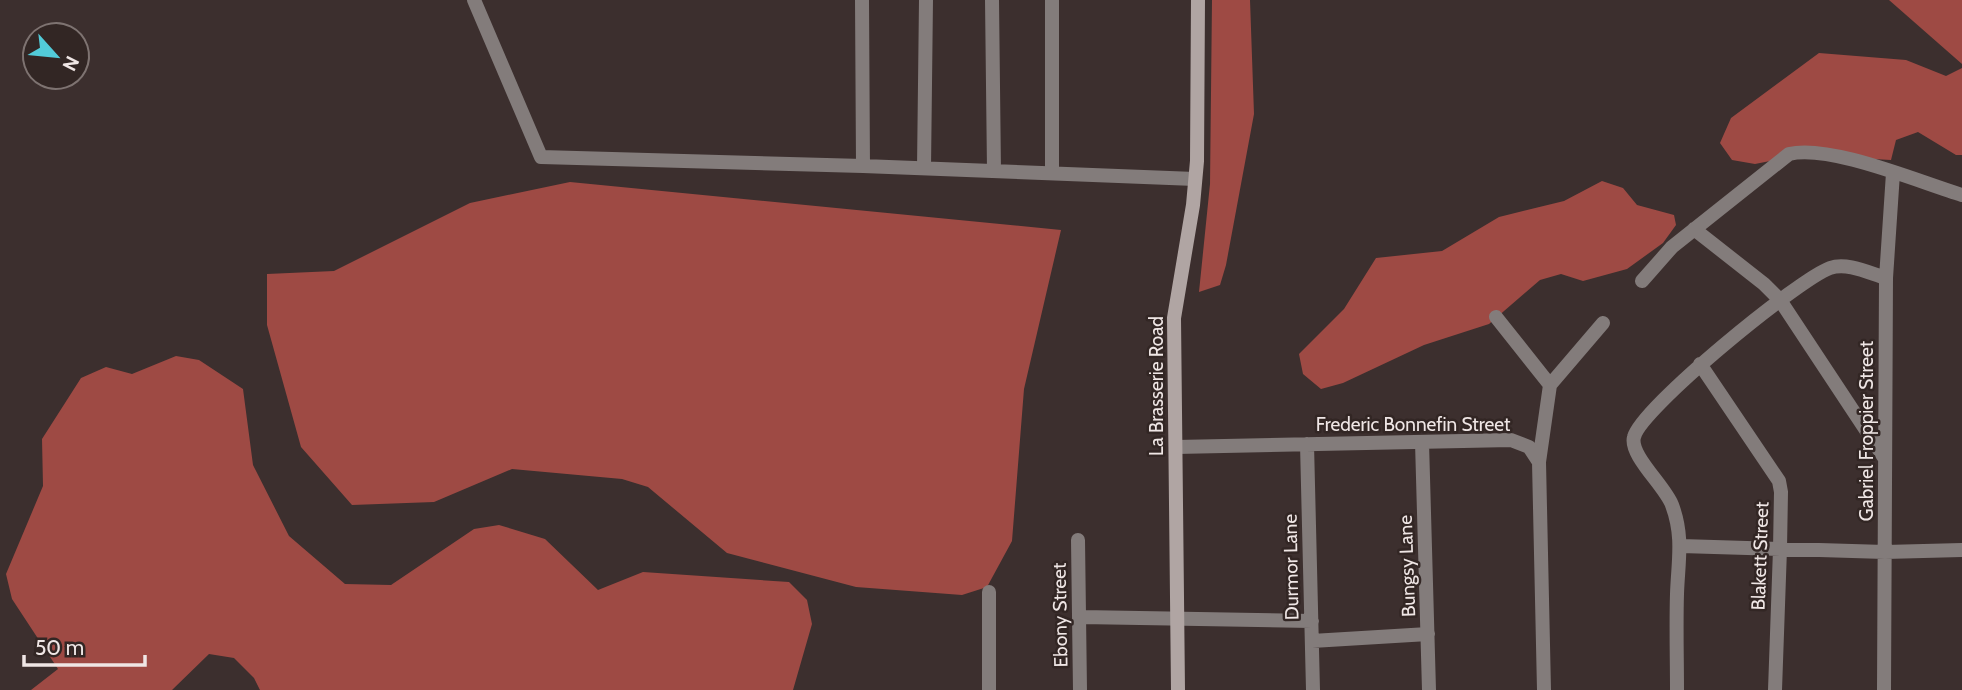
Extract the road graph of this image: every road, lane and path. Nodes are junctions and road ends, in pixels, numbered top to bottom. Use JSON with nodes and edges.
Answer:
{"nodes":[{"id":1,"x":474,"y":0,"type":"edge"},
{"id":2,"x":862,"y":0,"type":"edge"},
{"id":3,"x":926,"y":0,"type":"edge"},
{"id":4,"x":992,"y":0,"type":"edge"},
{"id":5,"x":1052,"y":0,"type":"edge"},
{"id":6,"x":1198,"y":0,"type":"edge"},
{"id":7,"x":863,"y":166,"type":"junction"},
{"id":8,"x":924,"y":168,"type":"junction"},
{"id":9,"x":994,"y":171,"type":"junction"},
{"id":10,"x":1052,"y":173,"type":"junction"},
{"id":11,"x":1893,"y":173,"type":"junction"},
{"id":12,"x":1195,"y":178,"type":"junction"},
{"id":13,"x":1962,"y":195,"type":"edge"},
{"id":14,"x":1694,"y":229,"type":"junction"},
{"id":15,"x":1886,"y":278,"type":"junction"},
{"id":16,"x":1642,"y":281,"type":"dead end"},
{"id":17,"x":1780,"y":300,"type":"junction"},
{"id":18,"x":1496,"y":317,"type":"dead end"},
{"id":19,"x":1603,"y":323,"type":"dead end"},
{"id":20,"x":1700,"y":364,"type":"junction"},
{"id":21,"x":1550,"y":385,"type":"junction"},
{"id":22,"x":1422,"y":442,"type":"junction"},
{"id":23,"x":1307,"y":444,"type":"junction"},
{"id":24,"x":1176,"y":447,"type":"junction"},
{"id":25,"x":1886,"y":460,"type":"junction"},
{"id":26,"x":1539,"y":462,"type":"junction"},
{"id":27,"x":1078,"y":540,"type":"dead end"},
{"id":28,"x":1681,"y":546,"type":"junction"},
{"id":29,"x":1780,"y":549,"type":"junction"},
{"id":30,"x":1962,"y":551,"type":"edge"},
{"id":31,"x":1885,"y":552,"type":"junction"},
{"id":32,"x":989,"y":592,"type":"dead end"},
{"id":33,"x":1081,"y":617,"type":"junction"},
{"id":34,"x":1176,"y":619,"type":"junction"},
{"id":35,"x":1312,"y":621,"type":"junction"},
{"id":36,"x":1428,"y":634,"type":"junction"},
{"id":37,"x":1312,"y":641,"type":"junction"},
{"id":38,"x":989,"y":690,"type":"edge"},
{"id":39,"x":1080,"y":690,"type":"edge"},
{"id":40,"x":1178,"y":690,"type":"edge"},
{"id":41,"x":1313,"y":690,"type":"edge"},
{"id":42,"x":1429,"y":690,"type":"edge"},
{"id":43,"x":1544,"y":690,"type":"edge"},
{"id":44,"x":1677,"y":690,"type":"edge"},
{"id":45,"x":1775,"y":690,"type":"edge"},
{"id":46,"x":1884,"y":690,"type":"edge"}],
"edges":[{"from":1,"to":7,"type":"street"},
{"from":2,"to":7,"type":"street"},
{"from":3,"to":8,"type":"street"},
{"from":4,"to":9,"type":"street"},
{"from":5,"to":10,"type":"street"},
{"from":6,"to":12,"type":"main road","name":"La Brasserie Road"},
{"from":7,"to":8,"type":"street"},
{"from":8,"to":9,"type":"street"},
{"from":9,"to":10,"type":"street"},
{"from":10,"to":12,"type":"street"},
{"from":11,"to":13,"type":"street"},
{"from":11,"to":14,"type":"street"},
{"from":11,"to":15,"type":"street","name":"Gabriel Froppier Street"},
{"from":12,"to":24,"type":"main road","name":"La Brasserie Road"},
{"from":14,"to":16,"type":"street"},
{"from":14,"to":17,"type":"street"},
{"from":15,"to":17,"type":"street"},
{"from":15,"to":25,"type":"street","name":"Gabriel Froppier Street"},
{"from":17,"to":20,"type":"street"},
{"from":17,"to":25,"type":"street"},
{"from":18,"to":21,"type":"street"},
{"from":19,"to":21,"type":"street"},
{"from":20,"to":28,"type":"street"},
{"from":20,"to":29,"type":"street","name":"Blakett Street"},
{"from":21,"to":26,"type":"street"},
{"from":22,"to":23,"type":"street","name":"Frederic Bonnefin Street"},
{"from":22,"to":26,"type":"street","name":"Frederic Bonnefin Street"},
{"from":22,"to":36,"type":"street","name":"Bungsy Lane"},
{"from":23,"to":24,"type":"street","name":"Frederic Bonnefin Street"},
{"from":23,"to":35,"type":"street","name":"Durmor Lane"},
{"from":24,"to":34,"type":"main road","name":"La Brasserie Road"},
{"from":25,"to":31,"type":"street","name":"Gabriel Froppier Street"},
{"from":26,"to":43,"type":"street"},
{"from":27,"to":33,"type":"street","name":"Ebony Street"},
{"from":28,"to":29,"type":"street"},
{"from":28,"to":44,"type":"street"},
{"from":29,"to":31,"type":"street"},
{"from":29,"to":45,"type":"street","name":"Blakett Street"},
{"from":30,"to":31,"type":"street"},
{"from":31,"to":46,"type":"street","name":"Gabriel Froppier Street"},
{"from":32,"to":38,"type":"street"},
{"from":33,"to":34,"type":"street"},
{"from":33,"to":39,"type":"street","name":"Ebony Street"},
{"from":34,"to":35,"type":"street"},
{"from":34,"to":40,"type":"main road","name":"La Brasserie Road"},
{"from":35,"to":37,"type":"street","name":"Durmor Lane"},
{"from":36,"to":37,"type":"street"},
{"from":36,"to":42,"type":"street","name":"Bungsy Lane"},
{"from":37,"to":41,"type":"street","name":"Durmor Lane"}]}
